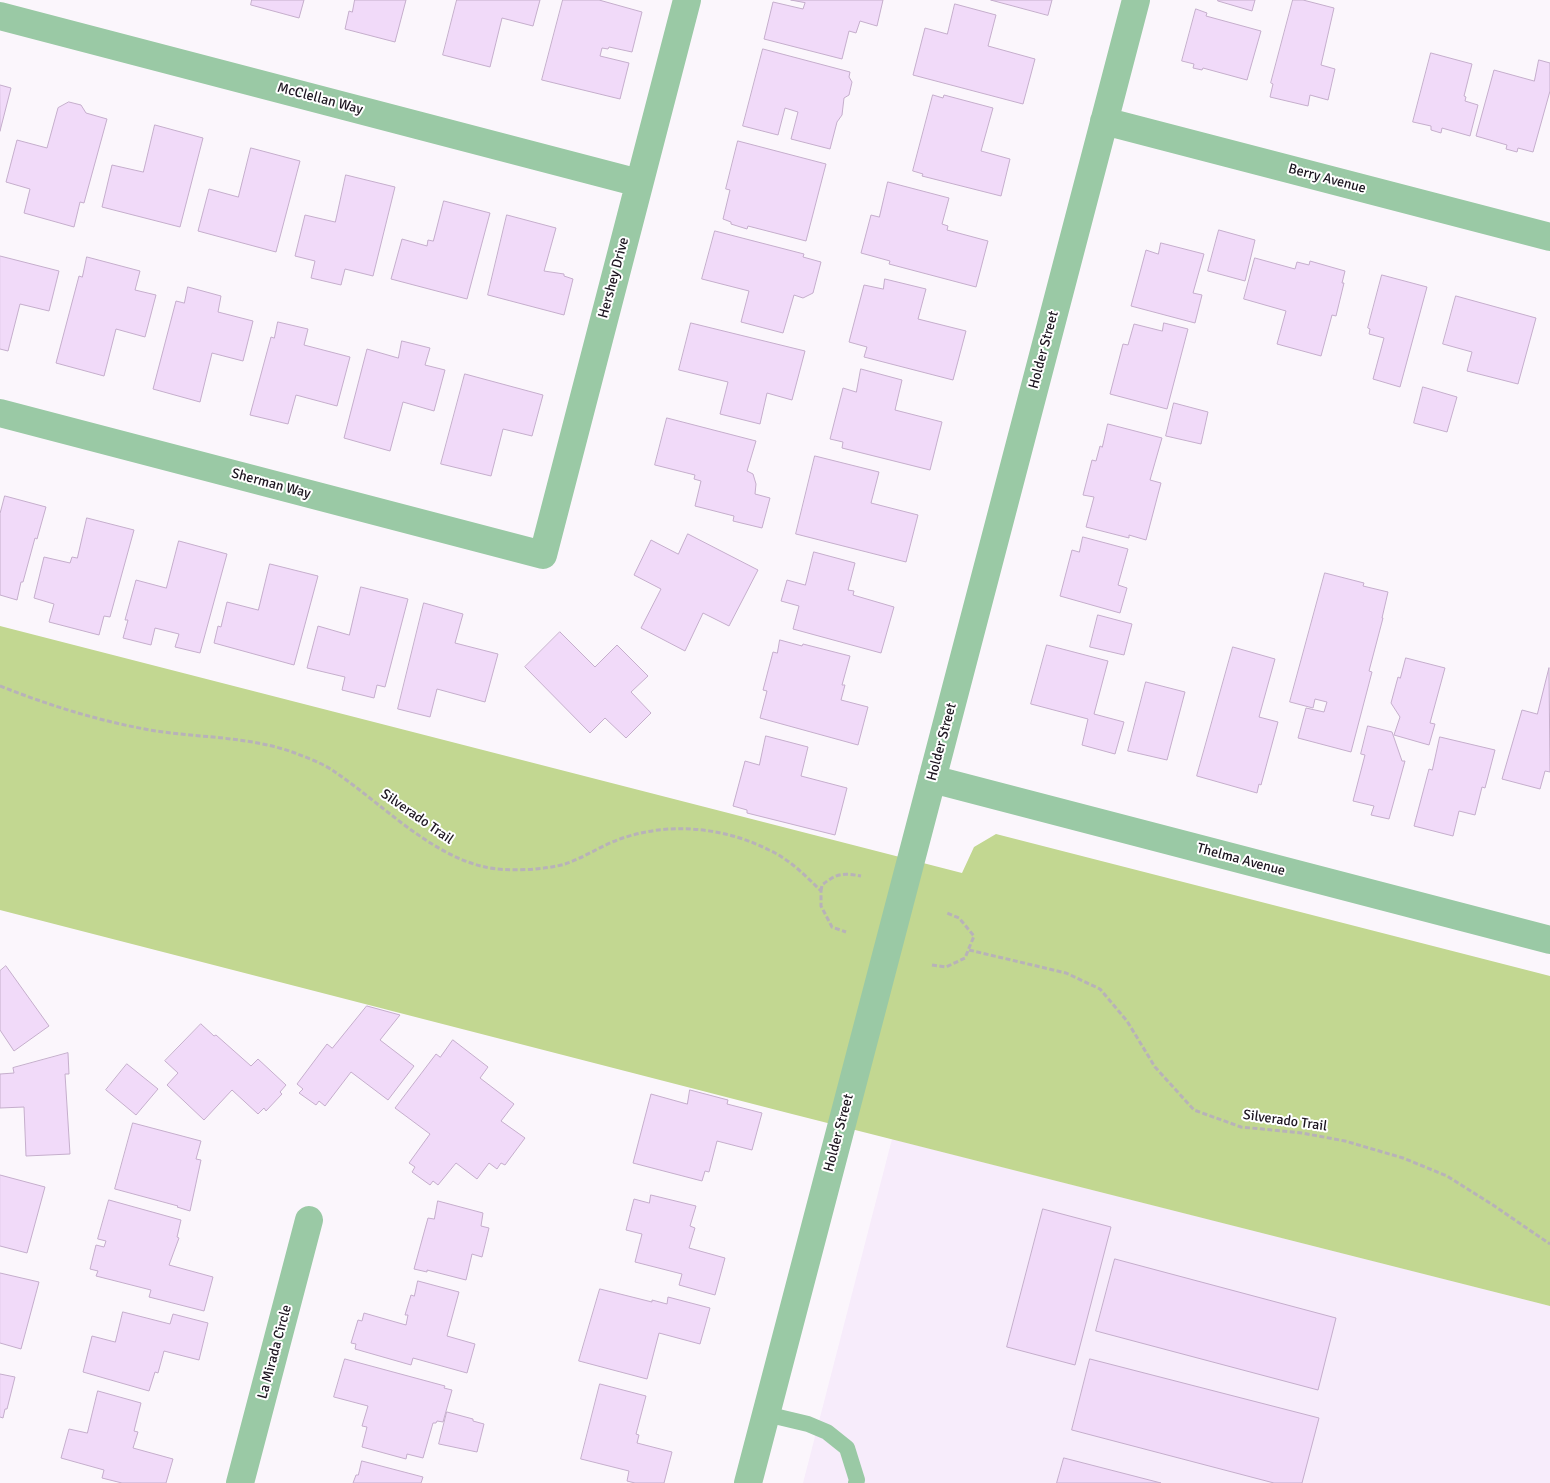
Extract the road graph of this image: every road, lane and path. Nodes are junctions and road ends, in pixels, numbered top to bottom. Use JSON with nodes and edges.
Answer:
{"nodes":[{"id":1,"x":687,"y":0,"type":"edge"},
{"id":2,"x":1136,"y":0,"type":"edge"},
{"id":3,"x":0,"y":16,"type":"edge"},
{"id":4,"x":1104,"y":121,"type":"junction"},
{"id":5,"x":639,"y":183,"type":"junction"},
{"id":6,"x":1550,"y":237,"type":"edge"},
{"id":7,"x":0,"y":413,"type":"edge"},
{"id":8,"x":543,"y":555,"type":"joint"},
{"id":9,"x":0,"y":686,"type":"edge"},
{"id":10,"x":932,"y":779,"type":"junction"},
{"id":11,"x":861,"y":876,"type":"dead end"},
{"id":12,"x":821,"y":891,"type":"junction"},
{"id":13,"x":947,"y":913,"type":"dead end"},
{"id":14,"x":846,"y":932,"type":"dead end"},
{"id":15,"x":1550,"y":940,"type":"edge"},
{"id":16,"x":969,"y":950,"type":"junction"},
{"id":17,"x":932,"y":965,"type":"dead end"},
{"id":18,"x":309,"y":1220,"type":"dead end"},
{"id":19,"x":1550,"y":1244,"type":"edge"},
{"id":20,"x":766,"y":1414,"type":"junction"},
{"id":21,"x":240,"y":1483,"type":"edge"},
{"id":22,"x":748,"y":1483,"type":"edge"},
{"id":23,"x":856,"y":1483,"type":"edge"}],
"edges":[{"from":1,"to":5,"type":"street","name":"Hershey Drive"},
{"from":2,"to":4,"type":"street","name":"Holder Street"},
{"from":3,"to":5,"type":"street","name":"McClellan Way"},
{"from":4,"to":6,"type":"street","name":"Berry Avenue"},
{"from":4,"to":10,"type":"street","name":"Holder Street"},
{"from":5,"to":8,"type":"street","name":"Hershey Drive"},
{"from":7,"to":8,"type":"street","name":"Sherman Way"},
{"from":9,"to":12,"type":"path","name":"Silverado Trail"},
{"from":10,"to":15,"type":"street","name":"Thelma Avenue"},
{"from":10,"to":20,"type":"street","name":"Holder Street"},
{"from":11,"to":12,"type":"path"},
{"from":12,"to":14,"type":"path"},
{"from":13,"to":16,"type":"path"},
{"from":16,"to":17,"type":"path"},
{"from":16,"to":19,"type":"path","name":"Silverado Trail"},
{"from":18,"to":21,"type":"street","name":"La Mirada Circle"},
{"from":20,"to":22,"type":"street","name":"Holder Street"},
{"from":20,"to":23,"type":"lane"}]}
